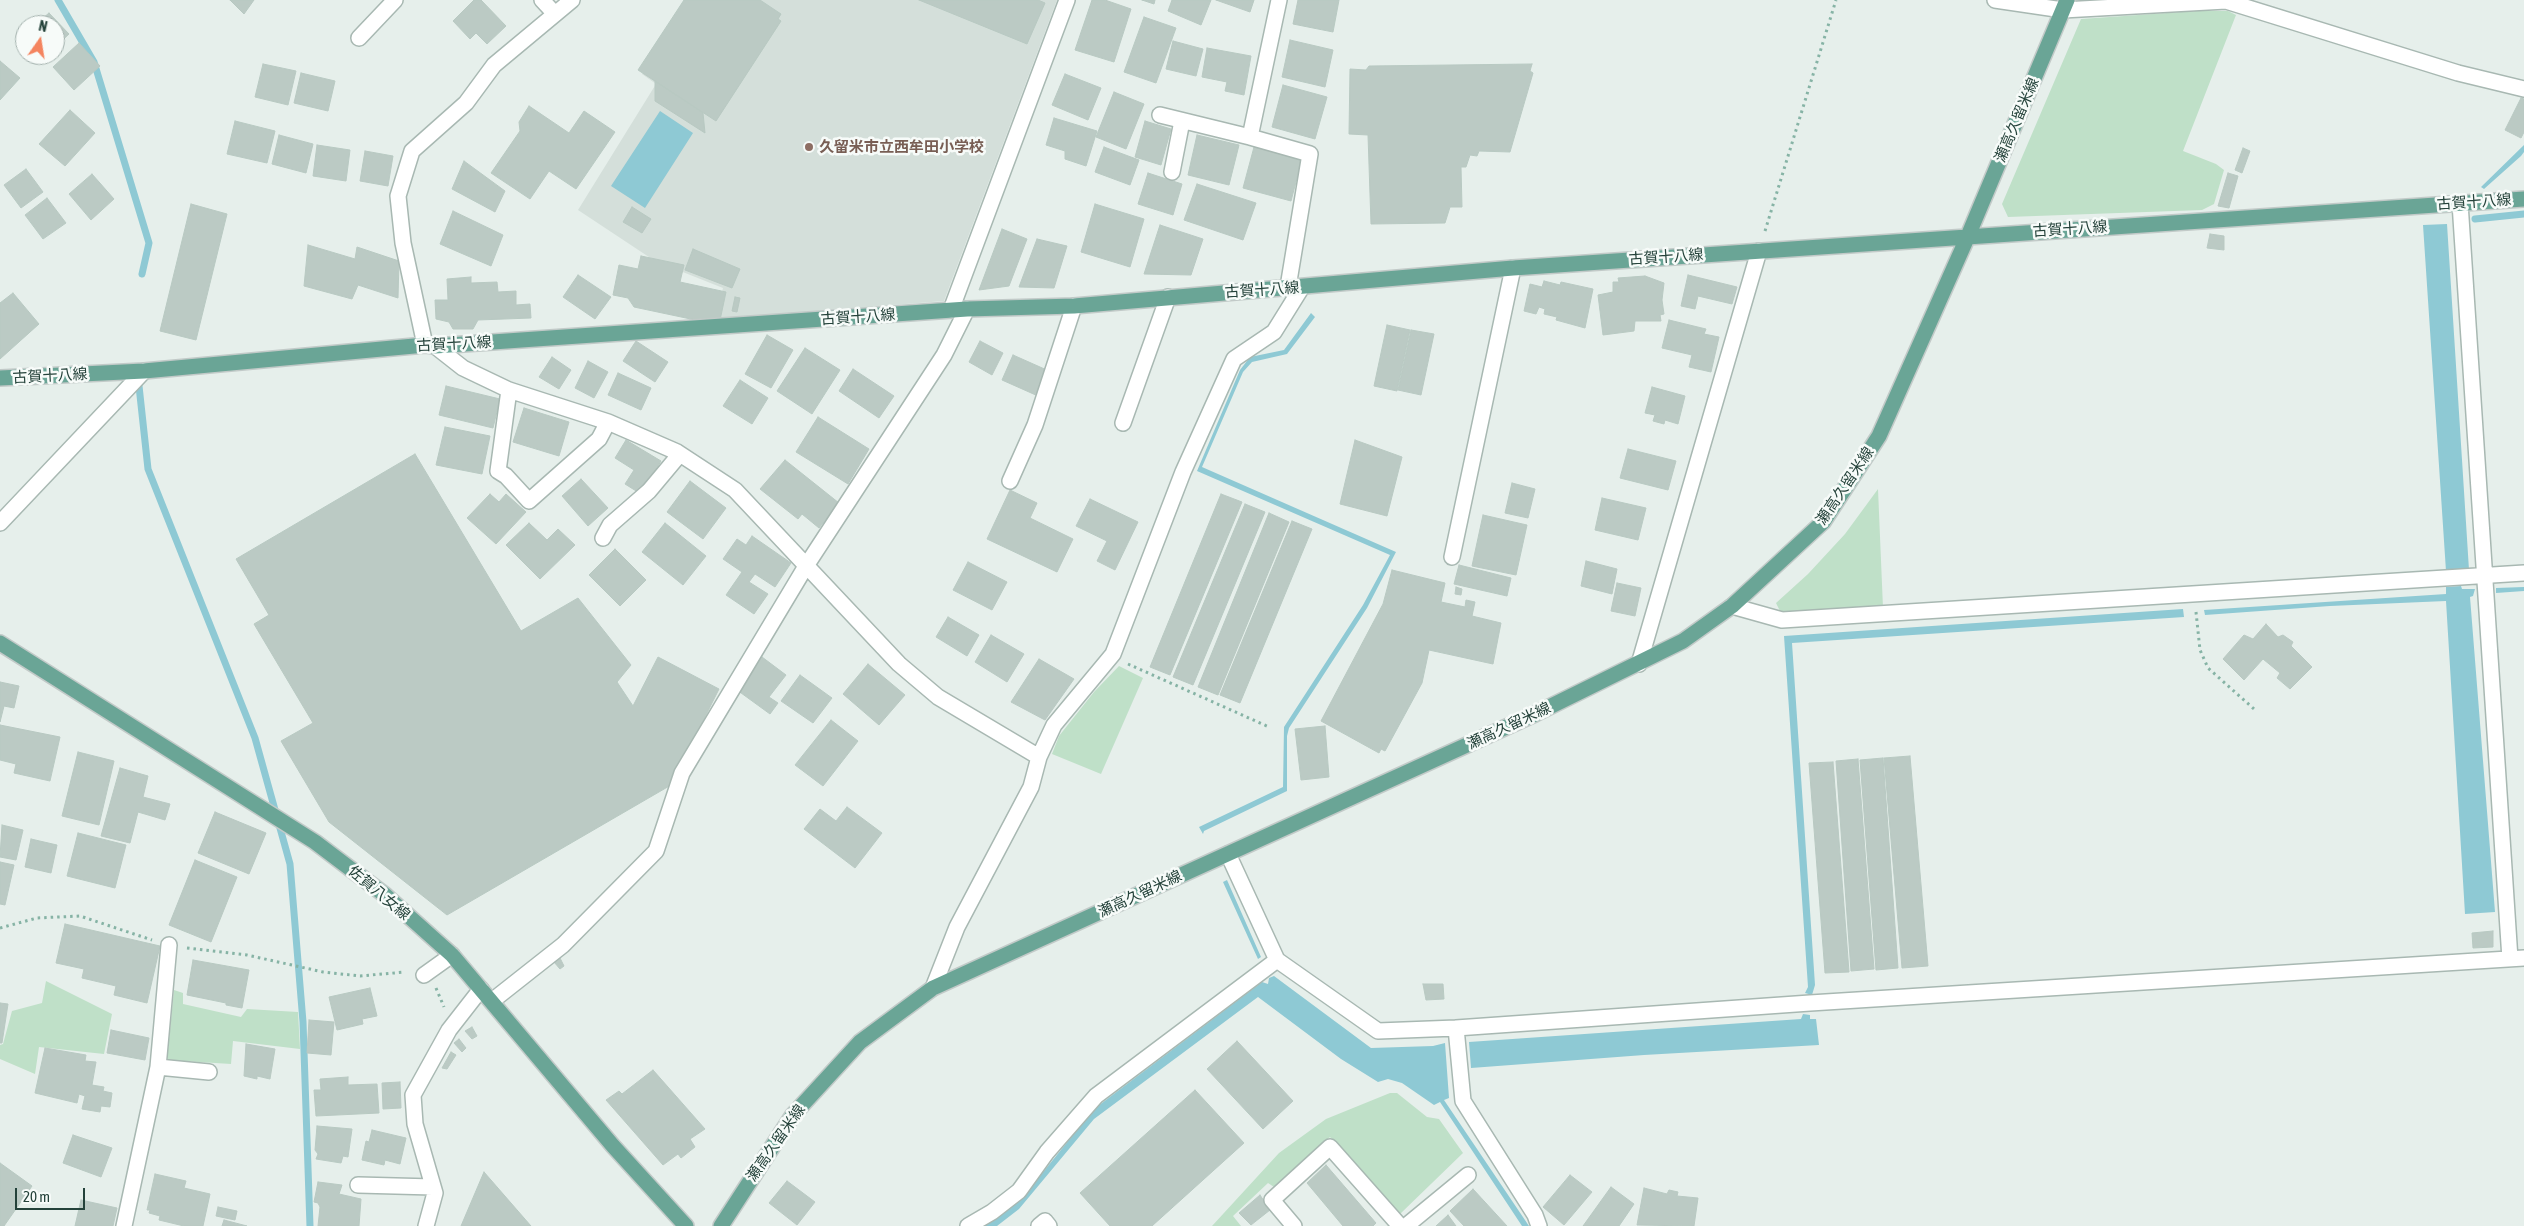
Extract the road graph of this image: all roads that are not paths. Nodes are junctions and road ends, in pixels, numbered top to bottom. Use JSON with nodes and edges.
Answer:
{"nodes":[{"id":1,"x":395,"y":0,"type":"edge"},
{"id":2,"x":542,"y":0,"type":"edge"},
{"id":3,"x":572,"y":0,"type":"edge"},
{"id":4,"x":1067,"y":0,"type":"edge"},
{"id":5,"x":1279,"y":0,"type":"edge"},
{"id":6,"x":1995,"y":0,"type":"edge"},
{"id":7,"x":2065,"y":5,"type":"edge"},
{"id":8,"x":555,"y":14,"type":"junction"},
{"id":9,"x":359,"y":38,"type":"dead end"},
{"id":10,"x":2524,"y":89,"type":"edge"},
{"id":11,"x":1160,"y":115,"type":"dead end"},
{"id":12,"x":1182,"y":121,"type":"junction"},
{"id":13,"x":1250,"y":137,"type":"junction"},
{"id":14,"x":1172,"y":172,"type":"dead end"},
{"id":15,"x":2524,"y":199,"type":"edge"},
{"id":16,"x":2460,"y":203,"type":"junction"},
{"id":17,"x":1968,"y":236,"type":"junction"},
{"id":18,"x":1759,"y":250,"type":"junction"},
{"id":19,"x":1513,"y":268,"type":"junction"},
{"id":20,"x":1295,"y":287,"type":"junction"},
{"id":21,"x":1168,"y":298,"type":"junction"},
{"id":22,"x":1074,"y":306,"type":"junction"},
{"id":23,"x":967,"y":309,"type":"junction"},
{"id":24,"x":951,"y":310,"type":"junction"},
{"id":25,"x":430,"y":345,"type":"junction"},
{"id":26,"x":144,"y":371,"type":"junction"},
{"id":27,"x":0,"y":378,"type":"edge"},
{"id":28,"x":509,"y":390,"type":"junction"},
{"id":29,"x":608,"y":422,"type":"junction"},
{"id":30,"x":1123,"y":423,"type":"dead end"},
{"id":31,"x":680,"y":454,"type":"junction"},
{"id":32,"x":1010,"y":481,"type":"dead end"},
{"id":33,"x":0,"y":523,"type":"edge"},
{"id":34,"x":603,"y":538,"type":"dead end"},
{"id":35,"x":1452,"y":557,"type":"dead end"},
{"id":36,"x":806,"y":566,"type":"junction"},
{"id":37,"x":2524,"y":573,"type":"edge"},
{"id":38,"x":2485,"y":576,"type":"junction"},
{"id":39,"x":1732,"y":606,"type":"junction"},
{"id":40,"x":0,"y":643,"type":"edge"},
{"id":41,"x":1638,"y":664,"type":"junction"},
{"id":42,"x":1040,"y":757,"type":"junction"},
{"id":43,"x":1228,"y":854,"type":"junction"},
{"id":44,"x":169,"y":945,"type":"road end"},
{"id":45,"x":452,"y":955,"type":"junction"},
{"id":46,"x":2517,"y":959,"type":"edge"},
{"id":47,"x":1277,"y":960,"type":"junction"},
{"id":48,"x":424,"y":975,"type":"road end"},
{"id":49,"x":933,"y":988,"type":"junction"},
{"id":50,"x":481,"y":989,"type":"junction"},
{"id":51,"x":492,"y":1002,"type":"junction"},
{"id":52,"x":1456,"y":1028,"type":"junction"},
{"id":53,"x":158,"y":1067,"type":"junction"},
{"id":54,"x":209,"y":1072,"type":"dead end"},
{"id":55,"x":1468,"y":1176,"type":"dead end"},
{"id":56,"x":358,"y":1185,"type":"dead end"},
{"id":57,"x":433,"y":1187,"type":"junction"},
{"id":58,"x":1285,"y":1223,"type":"edge"},
{"id":59,"x":124,"y":1226,"type":"edge"},
{"id":60,"x":426,"y":1226,"type":"edge"},
{"id":61,"x":686,"y":1226,"type":"edge"},
{"id":62,"x":721,"y":1226,"type":"edge"},
{"id":63,"x":968,"y":1226,"type":"edge"},
{"id":64,"x":1039,"y":1226,"type":"edge"},
{"id":65,"x":1049,"y":1226,"type":"edge"},
{"id":66,"x":1400,"y":1226,"type":"edge"},
{"id":67,"x":1406,"y":1226,"type":"edge"},
{"id":68,"x":1538,"y":1226,"type":"edge"}],
"edges":[{"from":1,"to":9,"type":"street"},
{"from":2,"to":8,"type":"street"},
{"from":3,"to":8,"type":"street"},
{"from":4,"to":24,"type":"street"},
{"from":5,"to":13,"type":"street"},
{"from":6,"to":7,"type":"street"},
{"from":7,"to":10,"type":"street"},
{"from":7,"to":17,"type":"main road","name":"瀬高久留米線"},
{"from":8,"to":25,"type":"street"},
{"from":11,"to":12,"type":"street"},
{"from":12,"to":13,"type":"street"},
{"from":12,"to":14,"type":"street"},
{"from":13,"to":20,"type":"street"},
{"from":15,"to":16,"type":"main road","name":"古賀十八線"},
{"from":16,"to":17,"type":"main road","name":"古賀十八線"},
{"from":16,"to":38,"type":"street"},
{"from":17,"to":18,"type":"main road","name":"古賀十八線"},
{"from":17,"to":39,"type":"main road","name":"瀬高久留米線"},
{"from":18,"to":19,"type":"main road","name":"古賀十八線"},
{"from":18,"to":41,"type":"street"},
{"from":19,"to":20,"type":"main road","name":"古賀十八線"},
{"from":19,"to":35,"type":"street"},
{"from":20,"to":21,"type":"main road","name":"古賀十八線"},
{"from":20,"to":42,"type":"street"},
{"from":21,"to":22,"type":"main road","name":"古賀十八線"},
{"from":21,"to":30,"type":"street"},
{"from":22,"to":23,"type":"main road","name":"古賀十八線"},
{"from":22,"to":32,"type":"street"},
{"from":23,"to":24,"type":"main road","name":"古賀十八線"},
{"from":23,"to":36,"type":"street"},
{"from":24,"to":25,"type":"main road","name":"古賀十八線"},
{"from":25,"to":26,"type":"main road","name":"古賀十八線"},
{"from":25,"to":28,"type":"street"},
{"from":26,"to":27,"type":"main road","name":"古賀十八線"},
{"from":26,"to":33,"type":"street"},
{"from":28,"to":29,"type":"street"},
{"from":28,"to":29,"type":"street"},
{"from":29,"to":31,"type":"street"},
{"from":31,"to":34,"type":"street"},
{"from":31,"to":36,"type":"street"},
{"from":36,"to":42,"type":"street"},
{"from":36,"to":51,"type":"street"},
{"from":37,"to":38,"type":"street"},
{"from":38,"to":39,"type":"street"},
{"from":38,"to":46,"type":"street"},
{"from":39,"to":41,"type":"main road","name":"瀬高久留米線"},
{"from":40,"to":45,"type":"main road","name":"佐賀八女線"},
{"from":41,"to":43,"type":"main road","name":"瀬高久留米線"},
{"from":42,"to":49,"type":"street"},
{"from":43,"to":47,"type":"street"},
{"from":43,"to":49,"type":"main road","name":"瀬高久留米線"},
{"from":44,"to":53,"type":"street"},
{"from":45,"to":48,"type":"street"},
{"from":45,"to":50,"type":"main road","name":"佐賀八女線"},
{"from":46,"to":52,"type":"street"},
{"from":47,"to":52,"type":"street"},
{"from":47,"to":63,"type":"street"},
{"from":49,"to":62,"type":"main road","name":"瀬高久留米線"},
{"from":50,"to":51,"type":"main road","name":"佐賀八女線"},
{"from":50,"to":57,"type":"street"},
{"from":51,"to":61,"type":"main road","name":"佐賀八女線"},
{"from":52,"to":68,"type":"street"},
{"from":53,"to":54,"type":"street"},
{"from":53,"to":59,"type":"street"},
{"from":55,"to":67,"type":"street"},
{"from":56,"to":57,"type":"street"},
{"from":57,"to":60,"type":"street"},
{"from":58,"to":66,"type":"street"},
{"from":64,"to":65,"type":"street"}]}
